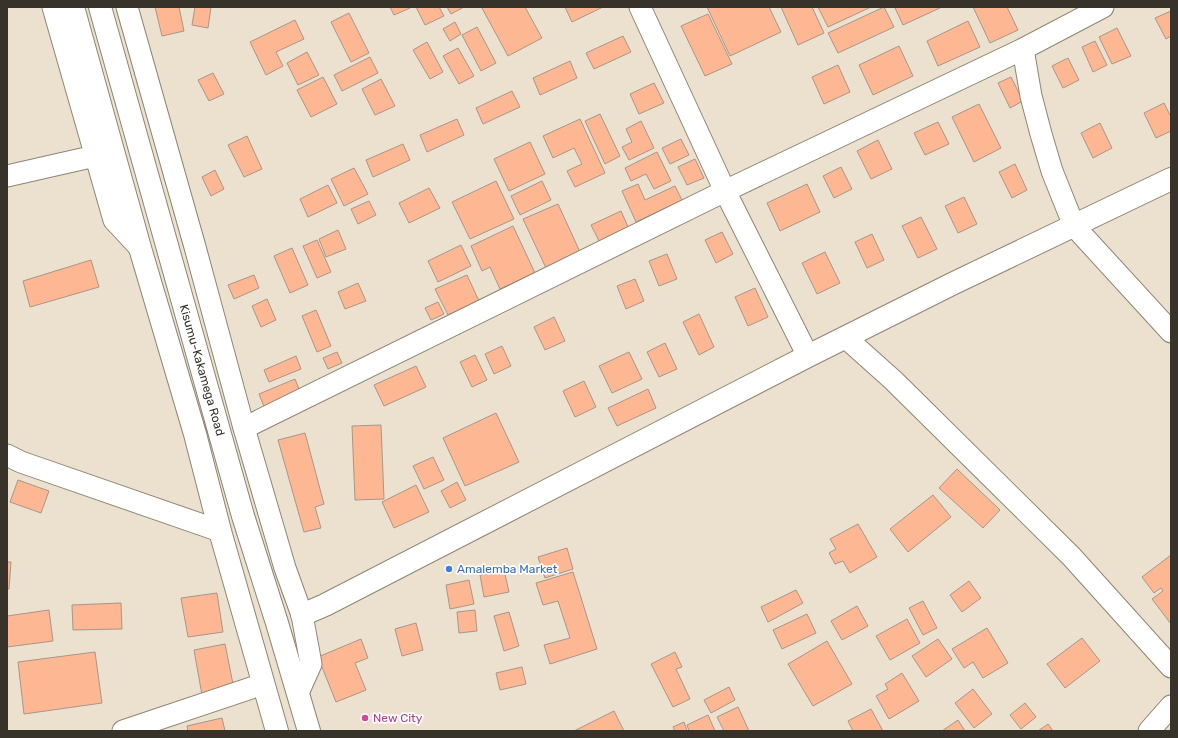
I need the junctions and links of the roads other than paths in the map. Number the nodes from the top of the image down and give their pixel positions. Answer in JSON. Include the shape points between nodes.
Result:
{"nodes":[{"id":1,"x":53,"y":7,"type":"edge"},
{"id":2,"x":73,"y":7,"type":"edge"},
{"id":3,"x":100,"y":7,"type":"edge"},
{"id":4,"x":127,"y":7,"type":"edge"},
{"id":5,"x":640,"y":7,"type":"edge"},
{"id":6,"x":1103,"y":7,"type":"edge"},
{"id":7,"x":1023,"y":49,"type":"junction"},
{"id":8,"x":96,"y":156,"type":"junction"},
{"id":9,"x":7,"y":176,"type":"edge"},
{"id":10,"x":1171,"y":178,"type":"edge"},
{"id":11,"x":726,"y":191,"type":"junction"},
{"id":12,"x":1074,"y":226,"type":"junction"},
{"id":13,"x":140,"y":248,"type":"junction"},
{"id":14,"x":1171,"y":332,"type":"edge"},
{"id":15,"x":846,"y":338,"type":"junction"},
{"id":16,"x":808,"y":356,"type":"junction"},
{"id":17,"x":244,"y":428,"type":"junction"},
{"id":18,"x":7,"y":455,"type":"edge"},
{"id":19,"x":220,"y":531,"type":"junction"},
{"id":20,"x":302,"y":615,"type":"junction"},
{"id":21,"x":1171,"y":667,"type":"edge"},
{"id":22,"x":263,"y":684,"type":"junction"},
{"id":23,"x":298,"y":693,"type":"junction"},
{"id":24,"x":1171,"y":706,"type":"edge"},
{"id":25,"x":123,"y":731,"type":"edge"},
{"id":26,"x":277,"y":731,"type":"edge"},
{"id":27,"x":309,"y":731,"type":"edge"},
{"id":28,"x":1149,"y":731,"type":"edge"}],
"edges":[{"from":1,"to":8,"type":"street"},
{"from":2,"to":13,"type":"main road","name":"Kisumu-Kakamega Road"},
{"from":3,"to":23,"type":"main road","name":"Kisumu-Kakamega Road","via":[[243,516]]},
{"from":4,"to":17,"type":"street"},
{"from":5,"to":11,"type":"street"},
{"from":6,"to":7,"type":"street"},
{"from":7,"to":11,"type":"street"},
{"from":7,"to":12,"type":"street","via":[[1030,96],[1052,171]]},
{"from":8,"to":9,"type":"street"},
{"from":8,"to":13,"type":"street","via":[[114,220]]},
{"from":10,"to":12,"type":"main road"},
{"from":11,"to":16,"type":"street"},
{"from":11,"to":17,"type":"street"},
{"from":12,"to":14,"type":"street"},
{"from":12,"to":15,"type":"main road"},
{"from":13,"to":19,"type":"main road","name":"Kisumu-Kakamega Road"},
{"from":15,"to":16,"type":"main road"},
{"from":15,"to":21,"type":"street","via":[[893,380],[1071,556]]},
{"from":16,"to":20,"type":"main road"},
{"from":17,"to":20,"type":"street","via":[[285,568]]},
{"from":18,"to":19,"type":"street"},
{"from":19,"to":22,"type":"main road","name":"Kisumu-Kakamega Road"},
{"from":20,"to":23,"type":"street","via":[[311,664]]},
{"from":22,"to":25,"type":"street"},
{"from":22,"to":26,"type":"main road","name":"Kisumu-Kakamega Road"},
{"from":23,"to":27,"type":"main road","name":"Kisumu-Kakamega Road"},
{"from":24,"to":28,"type":"street"}]}
